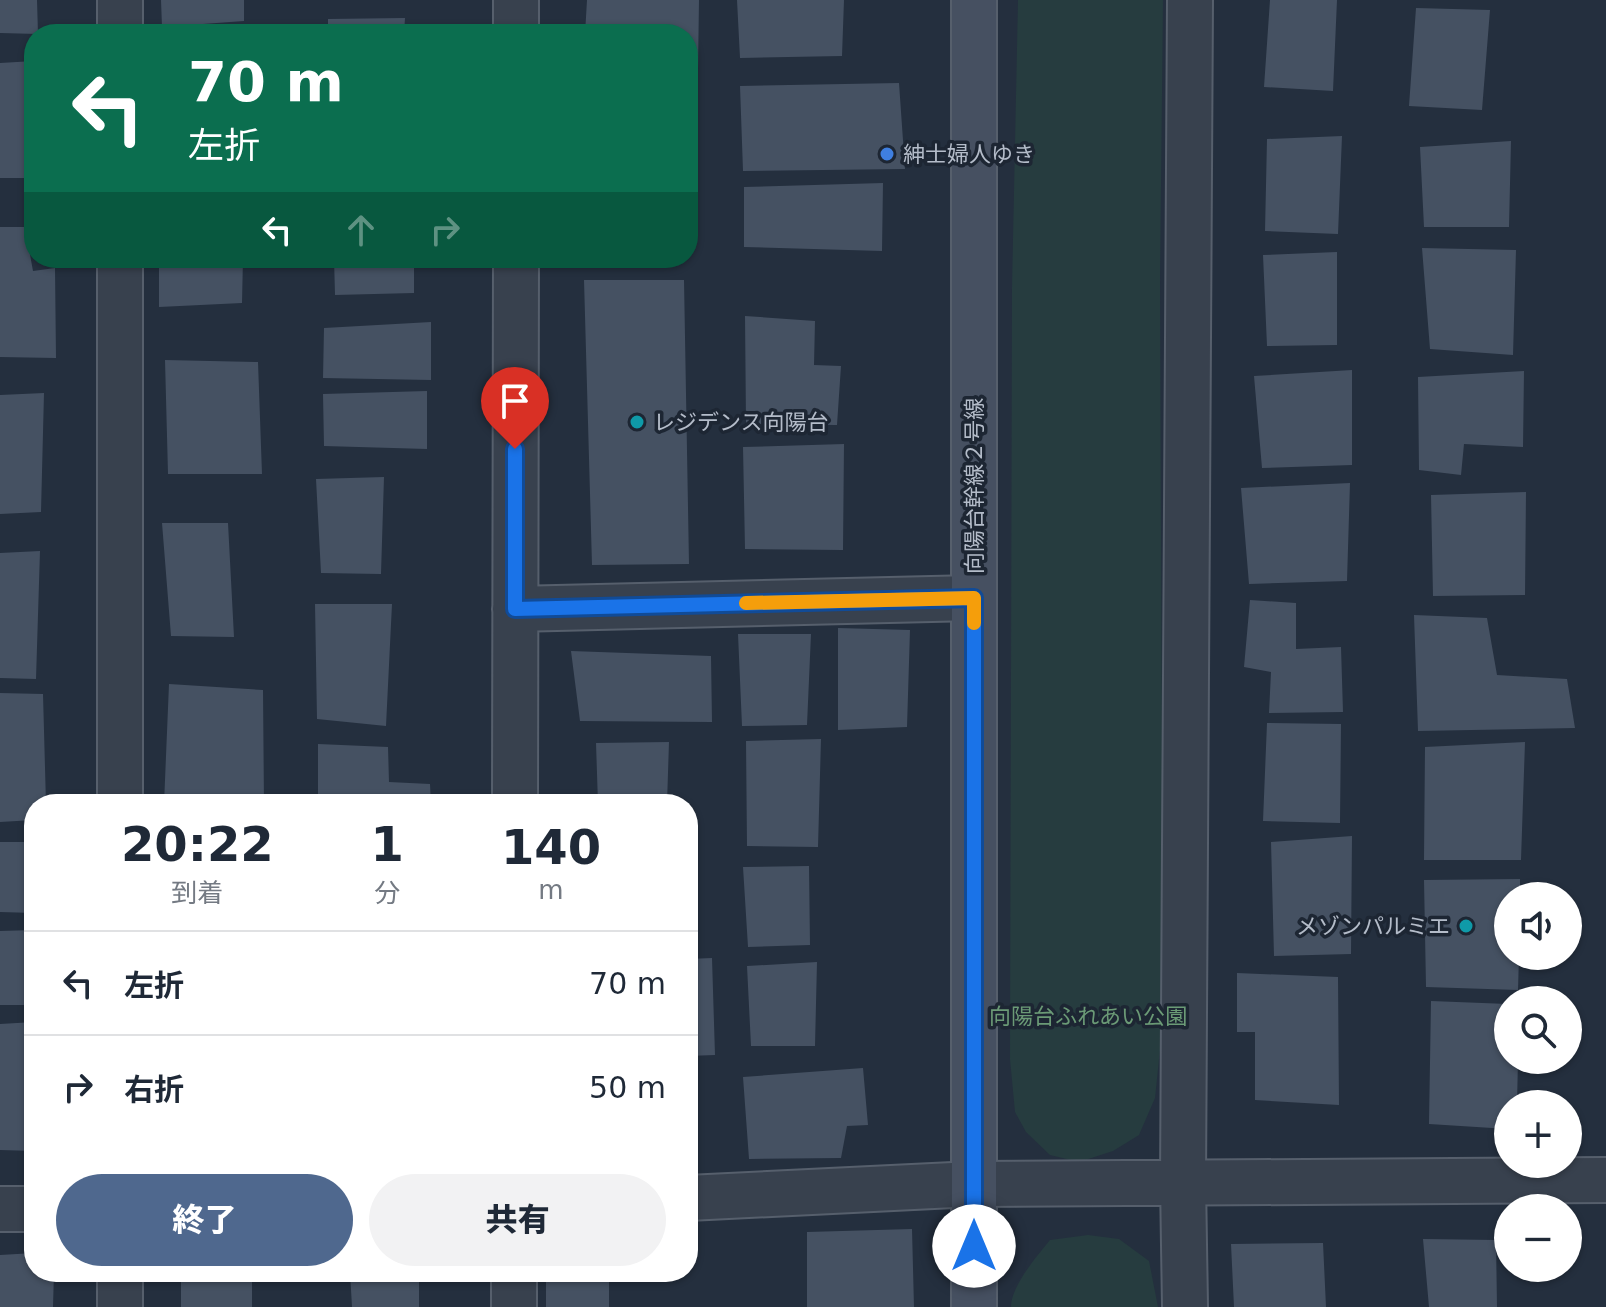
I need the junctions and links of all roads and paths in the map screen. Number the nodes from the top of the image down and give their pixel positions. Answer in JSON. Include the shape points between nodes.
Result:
{"nodes":[{"id":1,"x":120,"y":0,"type":"edge"},
{"id":2,"x":516,"y":0,"type":"edge"},
{"id":3,"x":974,"y":0,"type":"edge"},
{"id":4,"x":1190,"y":0,"type":"edge"},
{"id":5,"x":120,"y":24,"type":"edge"},
{"id":6,"x":516,"y":24,"type":"edge"},
{"id":7,"x":120,"y":268,"type":"edge"},
{"id":8,"x":516,"y":268,"type":"edge"},
{"id":9,"x":974,"y":598,"type":"junction"},
{"id":10,"x":515,"y":609,"type":"junction"},
{"id":11,"x":120,"y":794,"type":"edge"},
{"id":12,"x":515,"y":794,"type":"edge"},
{"id":13,"x":1606,"y":1180,"type":"edge"},
{"id":14,"x":1183,"y":1182,"type":"junction"},
{"id":15,"x":974,"y":1184,"type":"junction"},
{"id":16,"x":698,"y":1198,"type":"edge"},
{"id":17,"x":0,"y":1209,"type":"edge"},
{"id":18,"x":24,"y":1209,"type":"edge"},
{"id":19,"x":120,"y":1282,"type":"edge"},
{"id":20,"x":514,"y":1282,"type":"edge"},
{"id":21,"x":120,"y":1307,"type":"edge"},
{"id":22,"x":514,"y":1307,"type":"edge"},
{"id":23,"x":974,"y":1307,"type":"edge"},
{"id":24,"x":1185,"y":1307,"type":"edge"}],
"edges":[{"from":1,"to":5,"type":"street"},
{"from":2,"to":6,"type":"street"},
{"from":3,"to":9,"type":"street","name":"向陽台幹線２号線"},
{"from":4,"to":14,"type":"street"},
{"from":7,"to":11,"type":"street"},
{"from":8,"to":10,"type":"street"},
{"from":9,"to":10,"type":"street"},
{"from":9,"to":15,"type":"street","name":"向陽台幹線２号線"},
{"from":10,"to":12,"type":"street"},
{"from":13,"to":14,"type":"street"},
{"from":14,"to":15,"type":"street"},
{"from":14,"to":24,"type":"street"},
{"from":15,"to":16,"type":"street"},
{"from":15,"to":23,"type":"street","name":"向陽台幹線２号線"},
{"from":17,"to":18,"type":"street"},
{"from":19,"to":21,"type":"street"},
{"from":20,"to":22,"type":"street"}]}
